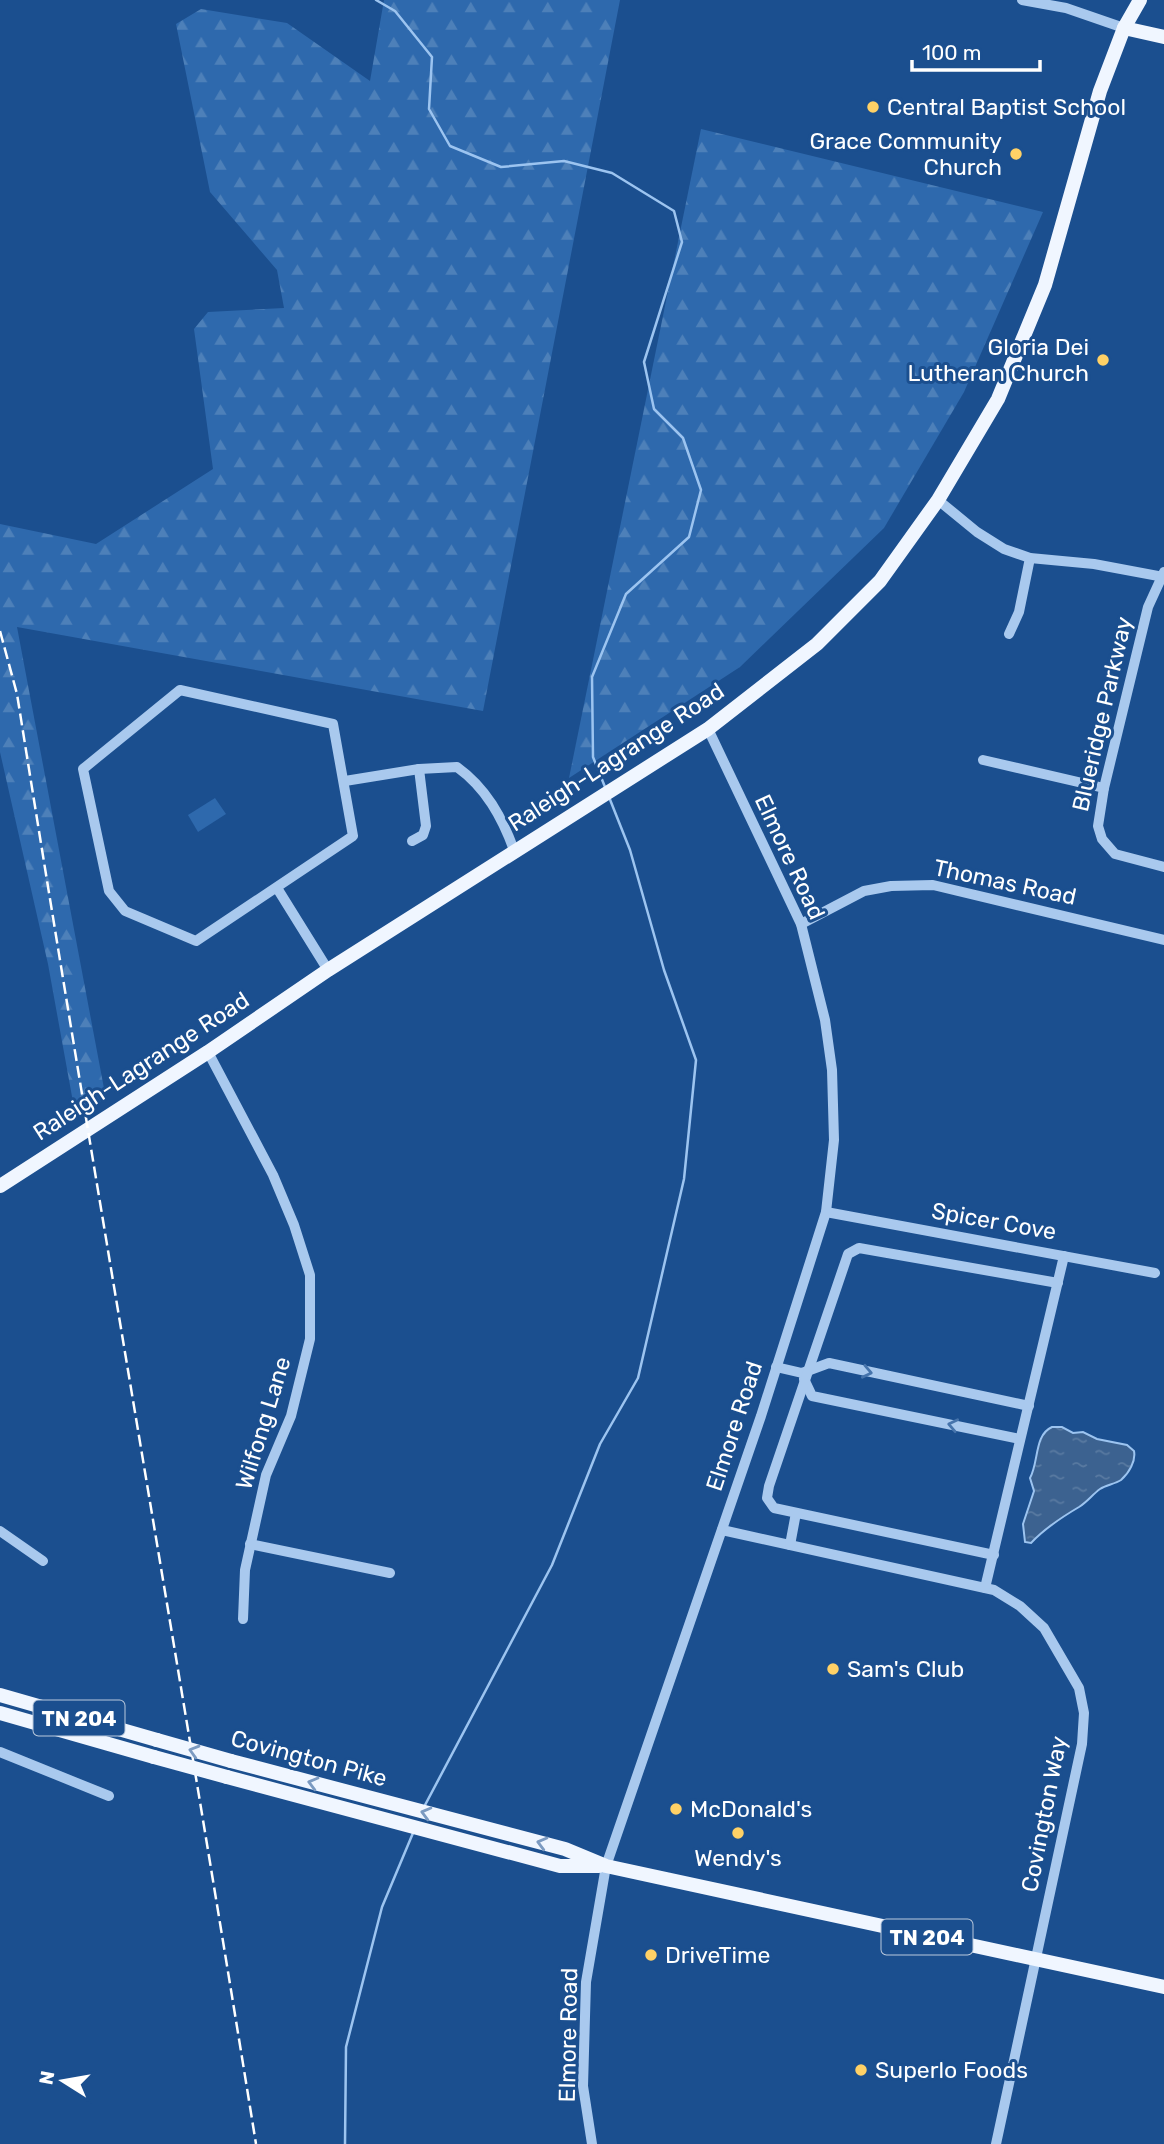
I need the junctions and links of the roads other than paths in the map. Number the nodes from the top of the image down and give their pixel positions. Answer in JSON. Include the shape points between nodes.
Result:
{"nodes":[{"id":1,"x":1021,"y":0,"type":"edge"},
{"id":2,"x":1140,"y":0,"type":"edge"},
{"id":3,"x":1124,"y":28,"type":"junction"},
{"id":4,"x":1164,"y":37,"type":"edge"},
{"id":5,"x":938,"y":500,"type":"junction"},
{"id":6,"x":1030,"y":558,"type":"junction"},
{"id":7,"x":1163,"y":575,"type":"edge"},
{"id":8,"x":1009,"y":634,"type":"dead end"},
{"id":9,"x":708,"y":729,"type":"junction"},
{"id":10,"x":983,"y":760,"type":"dead end"},
{"id":11,"x":419,"y":769,"type":"junction"},
{"id":12,"x":345,"y":782,"type":"junction"},
{"id":13,"x":1104,"y":788,"type":"junction"},
{"id":14,"x":412,"y":841,"type":"dead end"},
{"id":15,"x":514,"y":850,"type":"junction"},
{"id":16,"x":1164,"y":867,"type":"edge"},
{"id":17,"x":277,"y":888,"type":"junction"},
{"id":18,"x":801,"y":924,"type":"junction"},
{"id":19,"x":1164,"y":940,"type":"edge"},
{"id":20,"x":328,"y":970,"type":"junction"},
{"id":21,"x":208,"y":1052,"type":"junction"},
{"id":22,"x":0,"y":1186,"type":"edge"},
{"id":23,"x":825,"y":1212,"type":"junction"},
{"id":24,"x":1064,"y":1256,"type":"junction"},
{"id":25,"x":1155,"y":1273,"type":"dead end"},
{"id":26,"x":1058,"y":1283,"type":"junction"},
{"id":27,"x":776,"y":1367,"type":"junction"},
{"id":28,"x":806,"y":1375,"type":"junction"},
{"id":29,"x":1029,"y":1406,"type":"junction"},
{"id":30,"x":1020,"y":1439,"type":"junction"},
{"id":31,"x":796,"y":1513,"type":"junction"},
{"id":32,"x":722,"y":1530,"type":"junction"},
{"id":33,"x":0,"y":1531,"type":"edge"},
{"id":34,"x":250,"y":1544,"type":"junction"},
{"id":35,"x":790,"y":1545,"type":"junction"},
{"id":36,"x":994,"y":1555,"type":"junction"},
{"id":37,"x":43,"y":1561,"type":"dead end"},
{"id":38,"x":390,"y":1573,"type":"dead end"},
{"id":39,"x":985,"y":1588,"type":"junction"},
{"id":40,"x":243,"y":1619,"type":"dead end"},
{"id":41,"x":0,"y":1695,"type":"edge"},
{"id":42,"x":0,"y":1713,"type":"edge"},
{"id":43,"x":0,"y":1752,"type":"edge"},
{"id":44,"x":109,"y":1796,"type":"dead end"},
{"id":45,"x":606,"y":1866,"type":"junction"},
{"id":46,"x":1035,"y":1961,"type":"junction"},
{"id":47,"x":1164,"y":1987,"type":"edge"},
{"id":48,"x":592,"y":2144,"type":"edge"},
{"id":49,"x":996,"y":2144,"type":"edge"}],
"edges":[{"from":1,"to":3,"type":"street","via":[[1066,8]]},
{"from":2,"to":3,"type":"main road","name":"Raleigh-Lagrange Road"},
{"from":3,"to":4,"type":"main road"},
{"from":3,"to":5,"type":"main road","name":"Raleigh-Lagrange Road","via":[[1100,90],[1045,285],[998,399]]},
{"from":5,"to":6,"type":"street","via":[[977,532]]},
{"from":5,"to":9,"type":"main road","name":"Raleigh-Lagrange Road","via":[[880,580],[817,644]]},
{"from":6,"to":7,"type":"street"},
{"from":6,"to":8,"type":"street","via":[[1019,612]]},
{"from":7,"to":13,"type":"street","name":"Blueridge Parkway","via":[[1148,607]]},
{"from":9,"to":15,"type":"main road","name":"Raleigh-Lagrange Road"},
{"from":9,"to":18,"type":"street","name":"Elmore Road"},
{"from":10,"to":13,"type":"street"},
{"from":11,"to":12,"type":"street"},
{"from":11,"to":14,"type":"street","via":[[426,826],[423,835]]},
{"from":11,"to":15,"type":"street","via":[[457,766],[467,774],[500,816]]},
{"from":12,"to":17,"type":"street","via":[[353,836]]},
{"from":12,"to":17,"type":"street","via":[[333,724],[180,690],[83,769],[109,891],[125,911],[196,941]]},
{"from":13,"to":16,"type":"street","name":"Blueridge Parkway","via":[[1098,826],[1108,849],[1123,858]]},
{"from":15,"to":20,"type":"main road","name":"Raleigh-Lagrange Road"},
{"from":17,"to":20,"type":"street"},
{"from":18,"to":19,"type":"street","name":"Thomas Road","via":[[864,891],[933,885]]},
{"from":18,"to":23,"type":"street","name":"Elmore Road","via":[[825,1020],[832,1070],[834,1140]]},
{"from":20,"to":21,"type":"main road","name":"Raleigh-Lagrange Road"},
{"from":21,"to":22,"type":"main road","name":"Raleigh-Lagrange Road"},
{"from":21,"to":34,"type":"street","name":"Wilfong Lane","via":[[273,1175],[310,1275],[310,1339],[290,1416],[266,1475]]},
{"from":23,"to":24,"type":"street","name":"Spicer Cove"},
{"from":23,"to":27,"type":"street","name":"Elmore Road"},
{"from":24,"to":25,"type":"street","name":"Spicer Cove"},
{"from":24,"to":26,"type":"street"},
{"from":26,"to":28,"type":"street","via":[[859,1248],[848,1254]]},
{"from":26,"to":29,"type":"street"},
{"from":27,"to":28,"type":"street"},
{"from":27,"to":32,"type":"street","name":"Elmore Road"},
{"from":28,"to":29,"type":"street","one_way":true,"via":[[828,1363]]},
{"from":30,"to":28,"type":"street","one_way":true,"via":[[812,1396]]},
{"from":28,"to":31,"type":"street","via":[[767,1499],[774,1508]]},
{"from":29,"to":30,"type":"street"},
{"from":30,"to":36,"type":"street"},
{"from":31,"to":35,"type":"street"},
{"from":31,"to":36,"type":"street"},
{"from":32,"to":35,"type":"street","name":"Covington Way"},
{"from":32,"to":45,"type":"street","name":"Elmore Road"},
{"from":33,"to":37,"type":"street"},
{"from":34,"to":38,"type":"street"},
{"from":34,"to":40,"type":"street","name":"Wilfong Lane"},
{"from":35,"to":39,"type":"street","name":"Covington Way"},
{"from":36,"to":39,"type":"street"},
{"from":39,"to":46,"type":"street","name":"Covington Way","via":[[1020,1606],[1044,1628],[1079,1688],[1083,1704],[1082,1744]]},
{"from":45,"to":41,"type":"main road","name":"Covington Pike","number":"TN 204","one_way":true,"bridge":true,"via":[[565,1849]]},
{"from":42,"to":45,"type":"main road","name":"Covington Pike","number":"TN 204","bridge":true,"via":[[560,1866]]},
{"from":43,"to":44,"type":"street"},
{"from":45,"to":46,"type":"main road","name":"Covington Pike","number":"TN 204"},
{"from":45,"to":48,"type":"street","name":"Elmore Road","via":[[586,1982],[583,2086]]},
{"from":46,"to":47,"type":"main road","name":"Covington Pike","number":"TN 204"},
{"from":46,"to":49,"type":"street","name":"Covington Way"}]}
